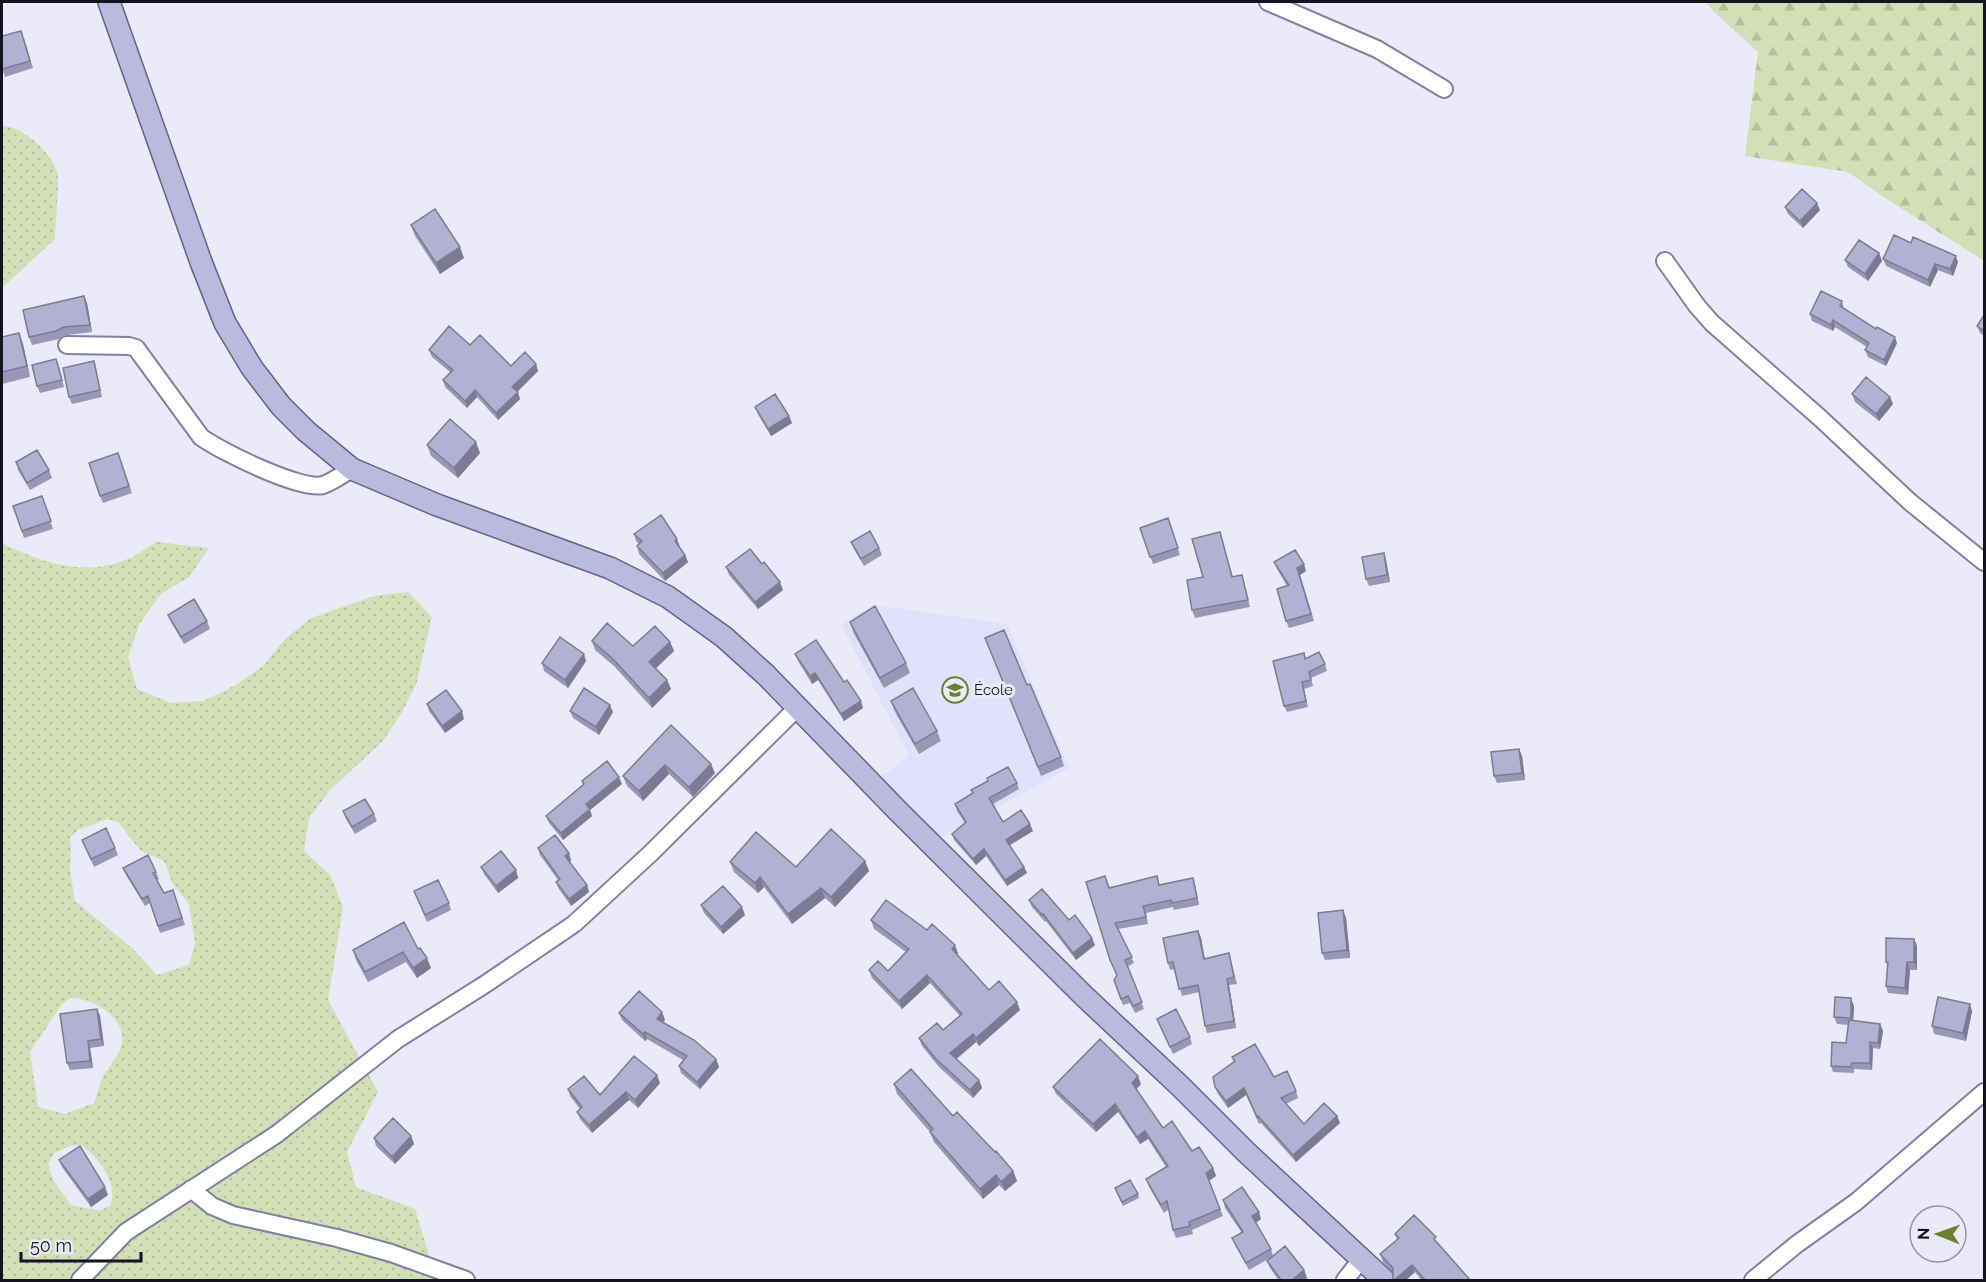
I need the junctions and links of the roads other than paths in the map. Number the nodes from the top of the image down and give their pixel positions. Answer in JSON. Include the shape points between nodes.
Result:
{"nodes":[{"id":1,"x":109,"y":2,"type":"edge"},
{"id":2,"x":1268,"y":2,"type":"edge"},
{"id":3,"x":1444,"y":89,"type":"dead end"},
{"id":4,"x":1665,"y":261,"type":"dead end"},
{"id":5,"x":67,"y":345,"type":"dead end"},
{"id":6,"x":352,"y":469,"type":"junction"},
{"id":7,"x":1984,"y":562,"type":"edge"},
{"id":8,"x":797,"y":708,"type":"junction"},
{"id":9,"x":1984,"y":1092,"type":"edge"},
{"id":10,"x":191,"y":1189,"type":"junction"},
{"id":11,"x":1360,"y":1260,"type":"junction"},
{"id":12,"x":80,"y":1281,"type":"edge"},
{"id":13,"x":466,"y":1281,"type":"edge"},
{"id":14,"x":1345,"y":1281,"type":"edge"},
{"id":15,"x":1384,"y":1281,"type":"edge"},
{"id":16,"x":1753,"y":1281,"type":"edge"}],
"edges":[{"from":1,"to":6,"type":"main road","via":[[225,323],[252,369],[281,406]]},
{"from":2,"to":3,"type":"street","via":[[1377,49]]},
{"from":4,"to":7,"type":"street","via":[[1712,323],[1910,502]]},
{"from":5,"to":6,"type":"street","via":[[136,348],[201,437],[284,477],[323,485]]},
{"from":6,"to":8,"type":"main road","via":[[437,505],[610,568],[668,597],[724,637]]},
{"from":8,"to":10,"type":"street","via":[[574,924],[398,1039],[277,1134]]},
{"from":8,"to":11,"type":"main road","via":[[1085,997]]},
{"from":9,"to":16,"type":"street","via":[[1856,1202]]},
{"from":10,"to":12,"type":"street","via":[[126,1232]]},
{"from":10,"to":13,"type":"street","via":[[227,1213],[391,1253]]},
{"from":11,"to":14,"type":"street"},
{"from":11,"to":15,"type":"main road"}]}
